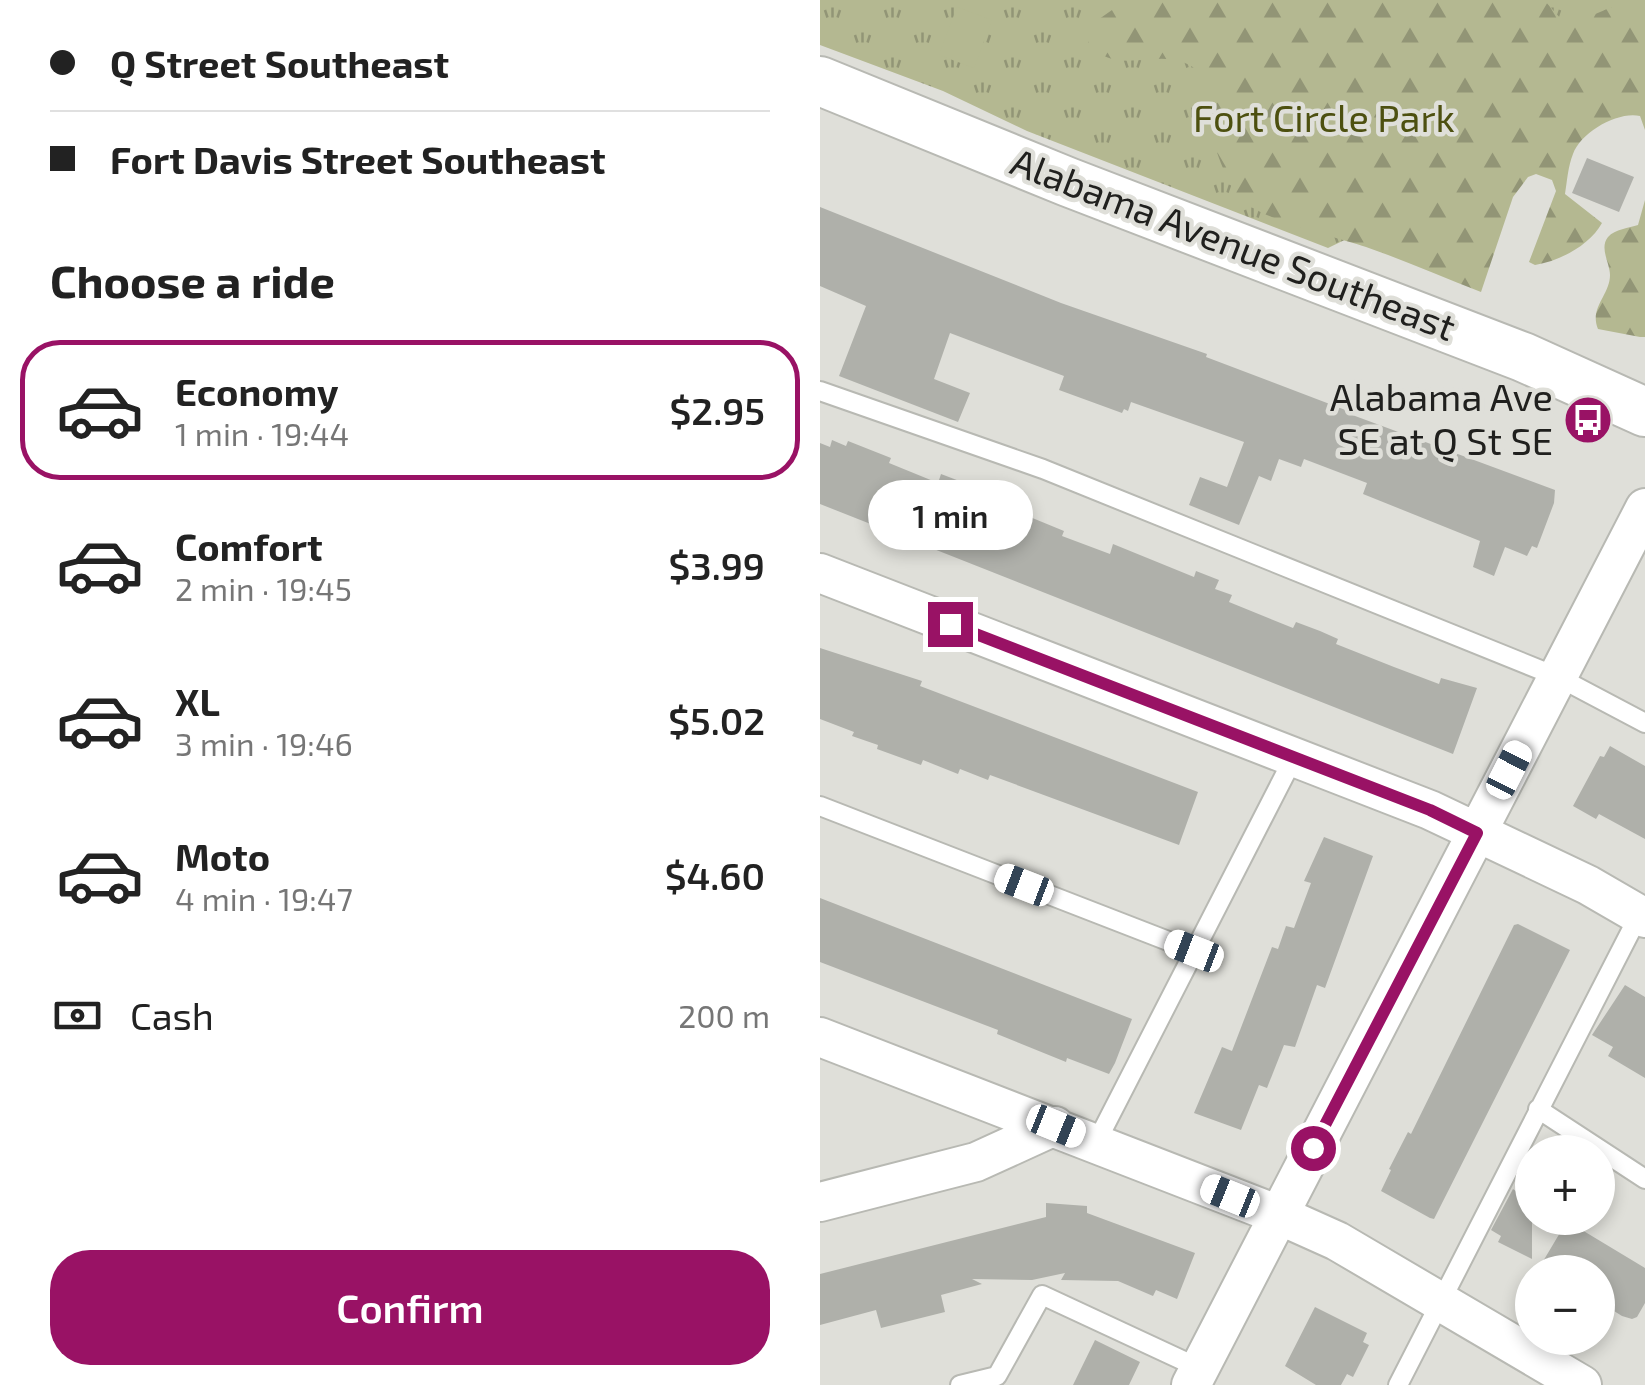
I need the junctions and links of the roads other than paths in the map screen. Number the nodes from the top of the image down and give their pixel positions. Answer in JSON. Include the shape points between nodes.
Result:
{"nodes":[{"id":1,"x":820,"y":81,"type":"edge"},
{"id":2,"x":820,"y":390,"type":"edge"},
{"id":3,"x":1645,"y":412,"type":"edge"},
{"id":4,"x":1645,"y":508,"type":"edge"},
{"id":5,"x":820,"y":573,"type":"edge"},
{"id":6,"x":1558,"y":677,"type":"junction"},
{"id":7,"x":1645,"y":723,"type":"edge"},
{"id":8,"x":1294,"y":757,"type":"junction"},
{"id":9,"x":820,"y":806,"type":"edge"},
{"id":10,"x":1477,"y":833,"type":"junction"},
{"id":11,"x":1642,"y":916,"type":"edge"},
{"id":12,"x":1194,"y":951,"type":"junction"},
{"id":13,"x":820,"y":1037,"type":"edge"},
{"id":14,"x":1538,"y":1109,"type":"junction"},
{"id":15,"x":1056,"y":1126,"type":"junction"},
{"id":16,"x":1096,"y":1142,"type":"junction"},
{"id":17,"x":1645,"y":1179,"type":"edge"},
{"id":18,"x":820,"y":1202,"type":"edge"},
{"id":19,"x":1278,"y":1215,"type":"junction"},
{"id":20,"x":1438,"y":1301,"type":"junction"},
{"id":21,"x":1195,"y":1377,"type":"edge"},
{"id":22,"x":960,"y":1385,"type":"edge"},
{"id":23,"x":1398,"y":1385,"type":"edge"},
{"id":24,"x":1582,"y":1385,"type":"edge"}],
"edges":[{"from":1,"to":3,"type":"street","name":"Alabama Avenue Southeast","via":[[1523,357]]},
{"from":2,"to":6,"type":"lane","via":[[1044,469]]},
{"from":4,"to":6,"type":"street"},
{"from":5,"to":8,"type":"street"},
{"from":6,"to":7,"type":"lane"},
{"from":6,"to":10,"type":"street"},
{"from":8,"to":10,"type":"street"},
{"from":8,"to":12,"type":"lane"},
{"from":9,"to":12,"type":"lane"},
{"from":10,"to":11,"type":"street"},
{"from":10,"to":19,"type":"street"},
{"from":11,"to":14,"type":"lane"},
{"from":12,"to":16,"type":"lane"},
{"from":13,"to":15,"type":"street"},
{"from":14,"to":17,"type":"lane"},
{"from":14,"to":20,"type":"lane"},
{"from":15,"to":16,"type":"street"},
{"from":15,"to":18,"type":"street","via":[[976,1162]]},
{"from":16,"to":19,"type":"street"},
{"from":19,"to":20,"type":"street"},
{"from":19,"to":21,"type":"street"},
{"from":20,"to":23,"type":"lane"},
{"from":20,"to":24,"type":"street"},
{"from":21,"to":22,"type":"lane","via":[[1042,1295],[997,1376]]}]}
